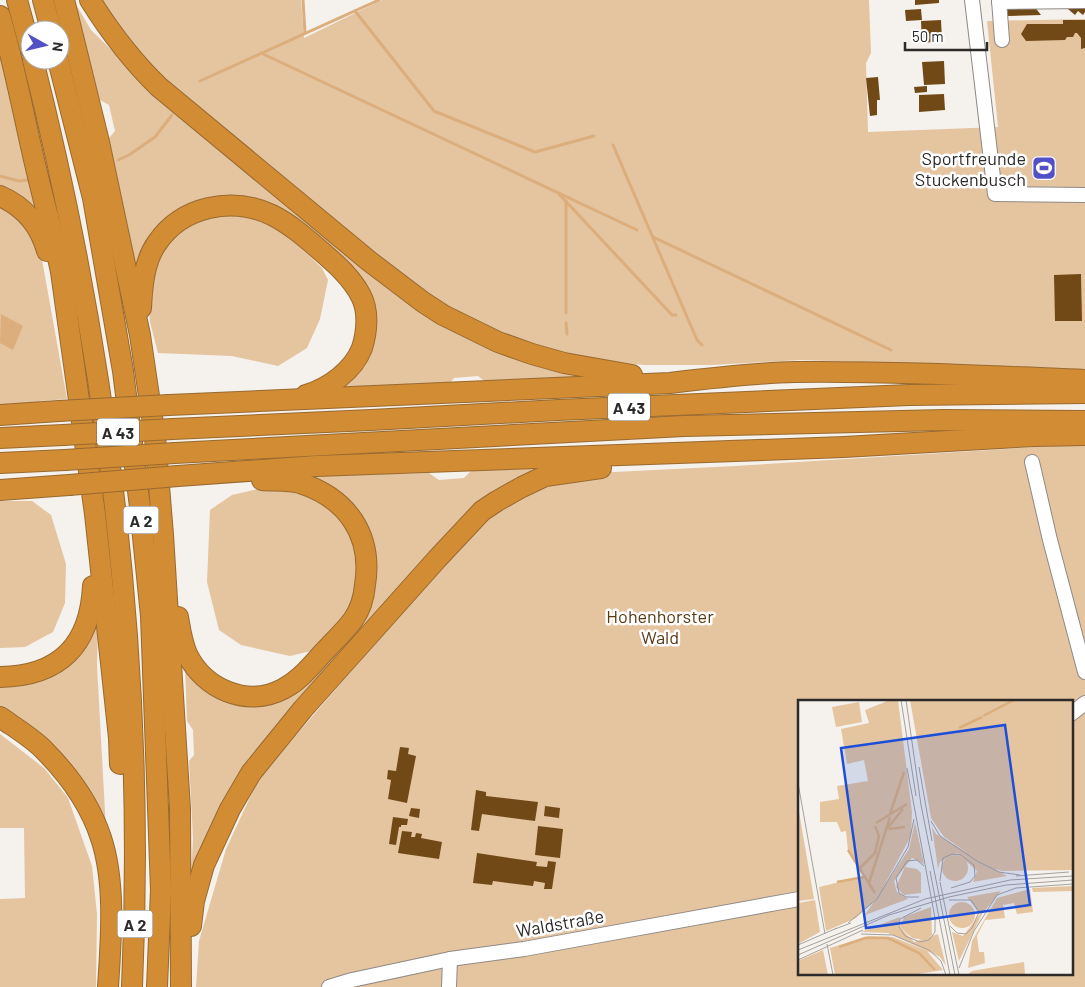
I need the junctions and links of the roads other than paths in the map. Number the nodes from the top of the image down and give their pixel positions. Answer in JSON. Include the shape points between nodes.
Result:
{"nodes":[{"id":1,"x":17,"y":0,"type":"edge"},
{"id":2,"x":43,"y":0,"type":"edge"},
{"id":3,"x":64,"y":0,"type":"edge"},
{"id":4,"x":90,"y":0,"type":"edge"},
{"id":5,"x":972,"y":0,"type":"edge"},
{"id":6,"x":999,"y":1,"type":"edge"},
{"id":7,"x":1085,"y":1,"type":"edge"},
{"id":8,"x":0,"y":16,"type":"edge"},
{"id":9,"x":22,"y":20,"type":"edge"},
{"id":10,"x":48,"y":20,"type":"edge"},
{"id":11,"x":1002,"y":40,"type":"dead end"},
{"id":12,"x":35,"y":70,"type":"edge"},
{"id":13,"x":61,"y":70,"type":"edge"},
{"id":14,"x":1085,"y":195,"type":"edge"},
{"id":15,"x":0,"y":196,"type":"edge"},
{"id":16,"x":140,"y":335,"type":"junction"},
{"id":17,"x":71,"y":342,"type":"junction"},
{"id":18,"x":724,"y":377,"type":"junction"},
{"id":19,"x":1085,"y":380,"type":"edge"},
{"id":20,"x":1085,"y":393,"type":"edge"},
{"id":21,"x":289,"y":399,"type":"junction"},
{"id":22,"x":0,"y":415,"type":"edge"},
{"id":23,"x":1085,"y":421,"type":"edge"},
{"id":24,"x":1085,"y":435,"type":"edge"},
{"id":25,"x":0,"y":438,"type":"edge"},
{"id":26,"x":691,"y":453,"type":"junction"},
{"id":27,"x":1032,"y":462,"type":"dead end"},
{"id":28,"x":0,"y":463,"type":"edge"},
{"id":29,"x":213,"y":474,"type":"junction"},
{"id":30,"x":0,"y":491,"type":"edge"},
{"id":31,"x":95,"y":514,"type":"junction"},
{"id":32,"x":163,"y":535,"type":"junction"},
{"id":33,"x":1085,"y":672,"type":"edge"},
{"id":34,"x":0,"y":677,"type":"edge"},
{"id":35,"x":1085,"y":703,"type":"edge"},
{"id":36,"x":1072,"y":713,"type":"edge"},
{"id":37,"x":0,"y":717,"type":"edge"},
{"id":38,"x":136,"y":860,"type":"junction"},
{"id":39,"x":798,"y":899,"type":"edge"},
{"id":40,"x":450,"y":960,"type":"junction"},
{"id":41,"x":108,"y":987,"type":"edge"},
{"id":42,"x":132,"y":987,"type":"edge"},
{"id":43,"x":157,"y":987,"type":"edge"},
{"id":44,"x":182,"y":987,"type":"edge"},
{"id":45,"x":329,"y":987,"type":"edge"},
{"id":46,"x":449,"y":987,"type":"edge"}],
"edges":[{"from":1,"to":9,"type":"highway"},
{"from":2,"to":10,"type":"highway"},
{"from":3,"to":16,"type":"highway","via":[[99,142]]},
{"from":4,"to":18,"type":"highway","via":[[104,24],[138,67],[159,86],[370,261],[443,315],[498,342],[564,363],[624,375]]},
{"from":5,"to":14,"type":"street","via":[[995,194]]},
{"from":6,"to":7,"type":"street"},
{"from":6,"to":11,"type":"street"},
{"from":8,"to":17,"type":"highway","via":[[54,239]]},
{"from":12,"to":38,"type":"highway","number":"A 2","via":[[72,226],[115,506],[132,726]]},
{"from":13,"to":43,"type":"highway","number":"A 2","via":[[93,198],[123,370],[140,507],[151,616],[161,890]]},
{"from":15,"to":17,"type":"highway","via":[[29,215],[45,243]]},
{"from":16,"to":21,"type":"highway","via":[[142,288],[148,261],[156,243],[177,220],[211,207],[233,206],[271,214],[304,236],[353,283],[362,297],[366,320],[363,343],[351,367],[335,381],[314,392]]},
{"from":16,"to":32,"type":"highway","via":[[155,437]]},
{"from":17,"to":31,"type":"highway"},
{"from":18,"to":19,"type":"highway","via":[[794,372],[874,372]]},
{"from":18,"to":21,"type":"highway","via":[[670,383],[473,393]]},
{"from":20,"to":25,"type":"highway","number":"A 43","bridge":true,"via":[[890,396]]},
{"from":21,"to":22,"type":"highway","bridge":true},
{"from":23,"to":28,"type":"highway","number":"A 43","bridge":true,"via":[[944,420],[684,426]]},
{"from":24,"to":26,"type":"highway"},
{"from":26,"to":29,"type":"highway","via":[[316,466]]},
{"from":26,"to":44,"type":"highway","via":[[665,462],[545,476],[497,501],[468,525],[303,709],[252,773],[230,809],[204,865],[194,901]]},
{"from":27,"to":33,"type":"street"},
{"from":29,"to":30,"type":"highway","bridge":true},
{"from":29,"to":32,"type":"highway","via":[[299,483],[328,495],[347,512],[359,528],[368,571],[364,597],[353,620],[298,680],[281,690],[261,697],[240,696],[218,688],[201,675],[187,654],[180,630],[173,568]]},
{"from":31,"to":34,"type":"highway","via":[[92,608],[84,630],[67,654],[40,671],[18,677]]},
{"from":31,"to":38,"type":"highway","via":[[119,738],[123,835]]},
{"from":32,"to":44,"type":"highway","via":[[180,809]]},
{"from":35,"to":36,"type":"street"},
{"from":37,"to":41,"type":"highway","via":[[41,747],[64,771],[85,802],[101,838],[109,876]]},
{"from":38,"to":42,"type":"highway","number":"A 2"},
{"from":39,"to":40,"type":"street","name":"Waldstraße"},
{"from":40,"to":45,"type":"street","name":"Waldstraße"},
{"from":40,"to":46,"type":"street"}]}
